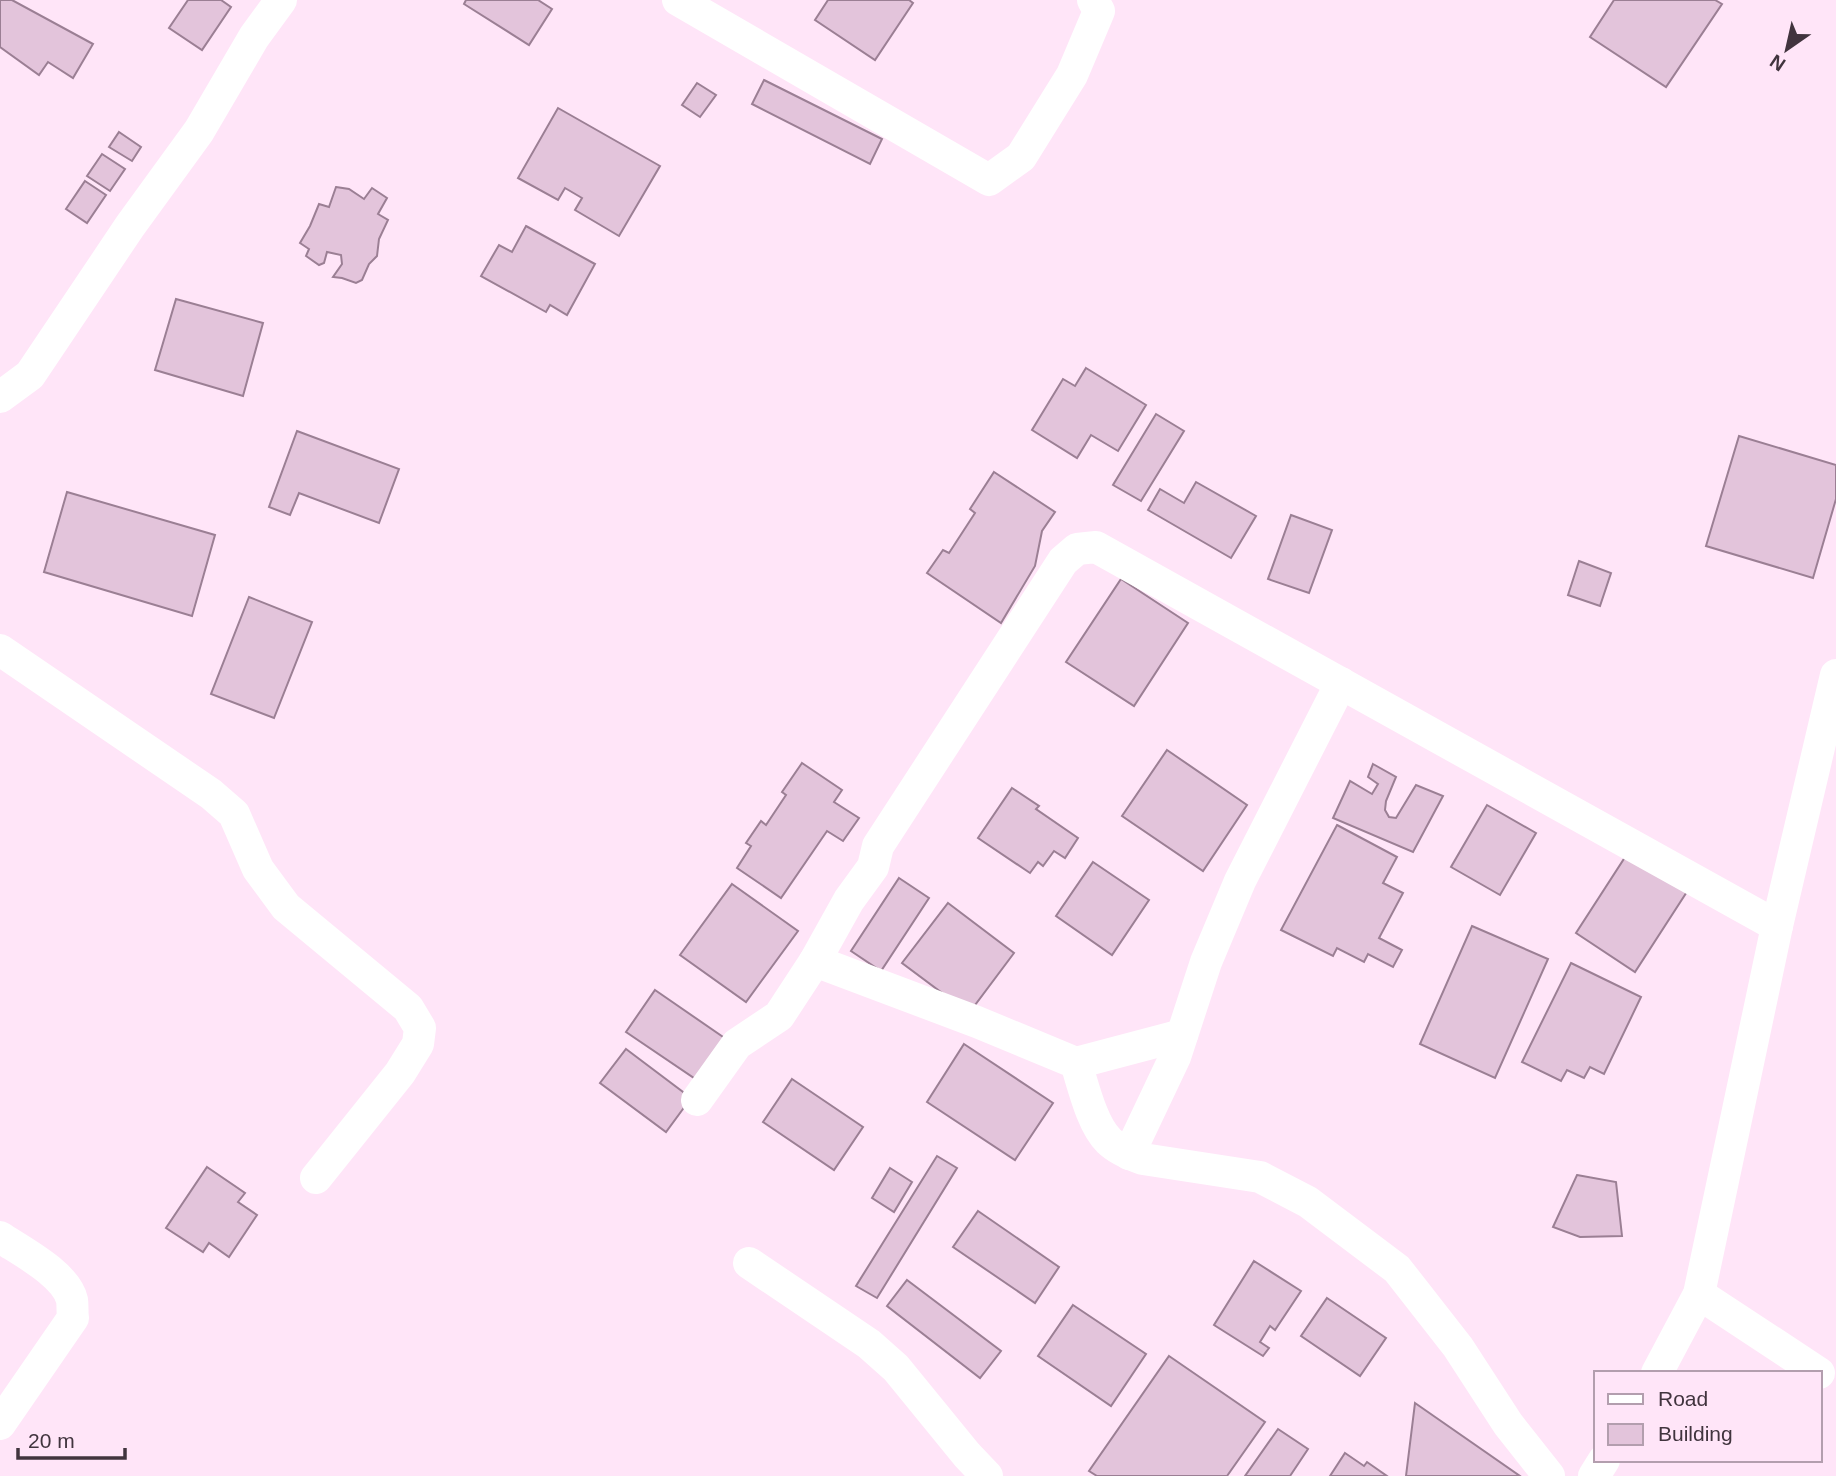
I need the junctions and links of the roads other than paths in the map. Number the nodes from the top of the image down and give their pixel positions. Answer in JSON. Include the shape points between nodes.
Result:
{"nodes":[{"id":1,"x":281,"y":0,"type":"edge"},
{"id":2,"x":678,"y":0,"type":"edge"},
{"id":3,"x":1093,"y":0,"type":"edge"},
{"id":4,"x":0,"y":397,"type":"edge"},
{"id":5,"x":0,"y":650,"type":"edge"},
{"id":6,"x":1836,"y":675,"type":"edge"},
{"id":7,"x":1341,"y":683,"type":"junction"},
{"id":8,"x":1777,"y":926,"type":"junction"},
{"id":9,"x":815,"y":961,"type":"junction"},
{"id":10,"x":1182,"y":1035,"type":"junction"},
{"id":11,"x":1076,"y":1063,"type":"junction"},
{"id":12,"x":698,"y":1100,"type":"dead end"},
{"id":13,"x":1129,"y":1154,"type":"junction"},
{"id":14,"x":316,"y":1178,"type":"dead end"},
{"id":15,"x":0,"y":1237,"type":"edge"},
{"id":16,"x":749,"y":1263,"type":"dead end"},
{"id":17,"x":1699,"y":1294,"type":"junction"},
{"id":18,"x":1658,"y":1371,"type":"edge"},
{"id":19,"x":1817,"y":1371,"type":"edge"},
{"id":20,"x":0,"y":1423,"type":"edge"},
{"id":21,"x":987,"y":1476,"type":"edge"},
{"id":22,"x":1549,"y":1476,"type":"edge"}],
"edges":[{"from":1,"to":4,"type":"street","via":[[199,131],[30,375]]},
{"from":2,"to":3,"type":"street","via":[[989,180],[1021,157],[1072,75],[1099,11]]},
{"from":5,"to":14,"type":"street","via":[[219,800],[234,814],[258,869],[286,906],[408,1008],[420,1028],[418,1044],[400,1073]]},
{"from":6,"to":8,"type":"street"},
{"from":7,"to":8,"type":"street"},
{"from":7,"to":9,"type":"street","via":[[1096,547],[1077,549],[1063,561],[878,846],[873,867]]},
{"from":7,"to":10,"type":"street","via":[[1240,881]]},
{"from":8,"to":17,"type":"street"},
{"from":9,"to":11,"type":"street"},
{"from":9,"to":12,"type":"street","via":[[779,1016],[737,1044]]},
{"from":10,"to":11,"type":"street"},
{"from":10,"to":13,"type":"street"},
{"from":11,"to":13,"type":"street","via":[[1093,1117],[1107,1140]]},
{"from":13,"to":22,"type":"street","via":[[1260,1177],[1308,1202],[1396,1269]]},
{"from":15,"to":20,"type":"street","via":[[65,1286],[72,1299],[73,1318]]},
{"from":16,"to":21,"type":"street","via":[[869,1344],[896,1368]]},
{"from":17,"to":18,"type":"street"},
{"from":17,"to":19,"type":"street"}]}
